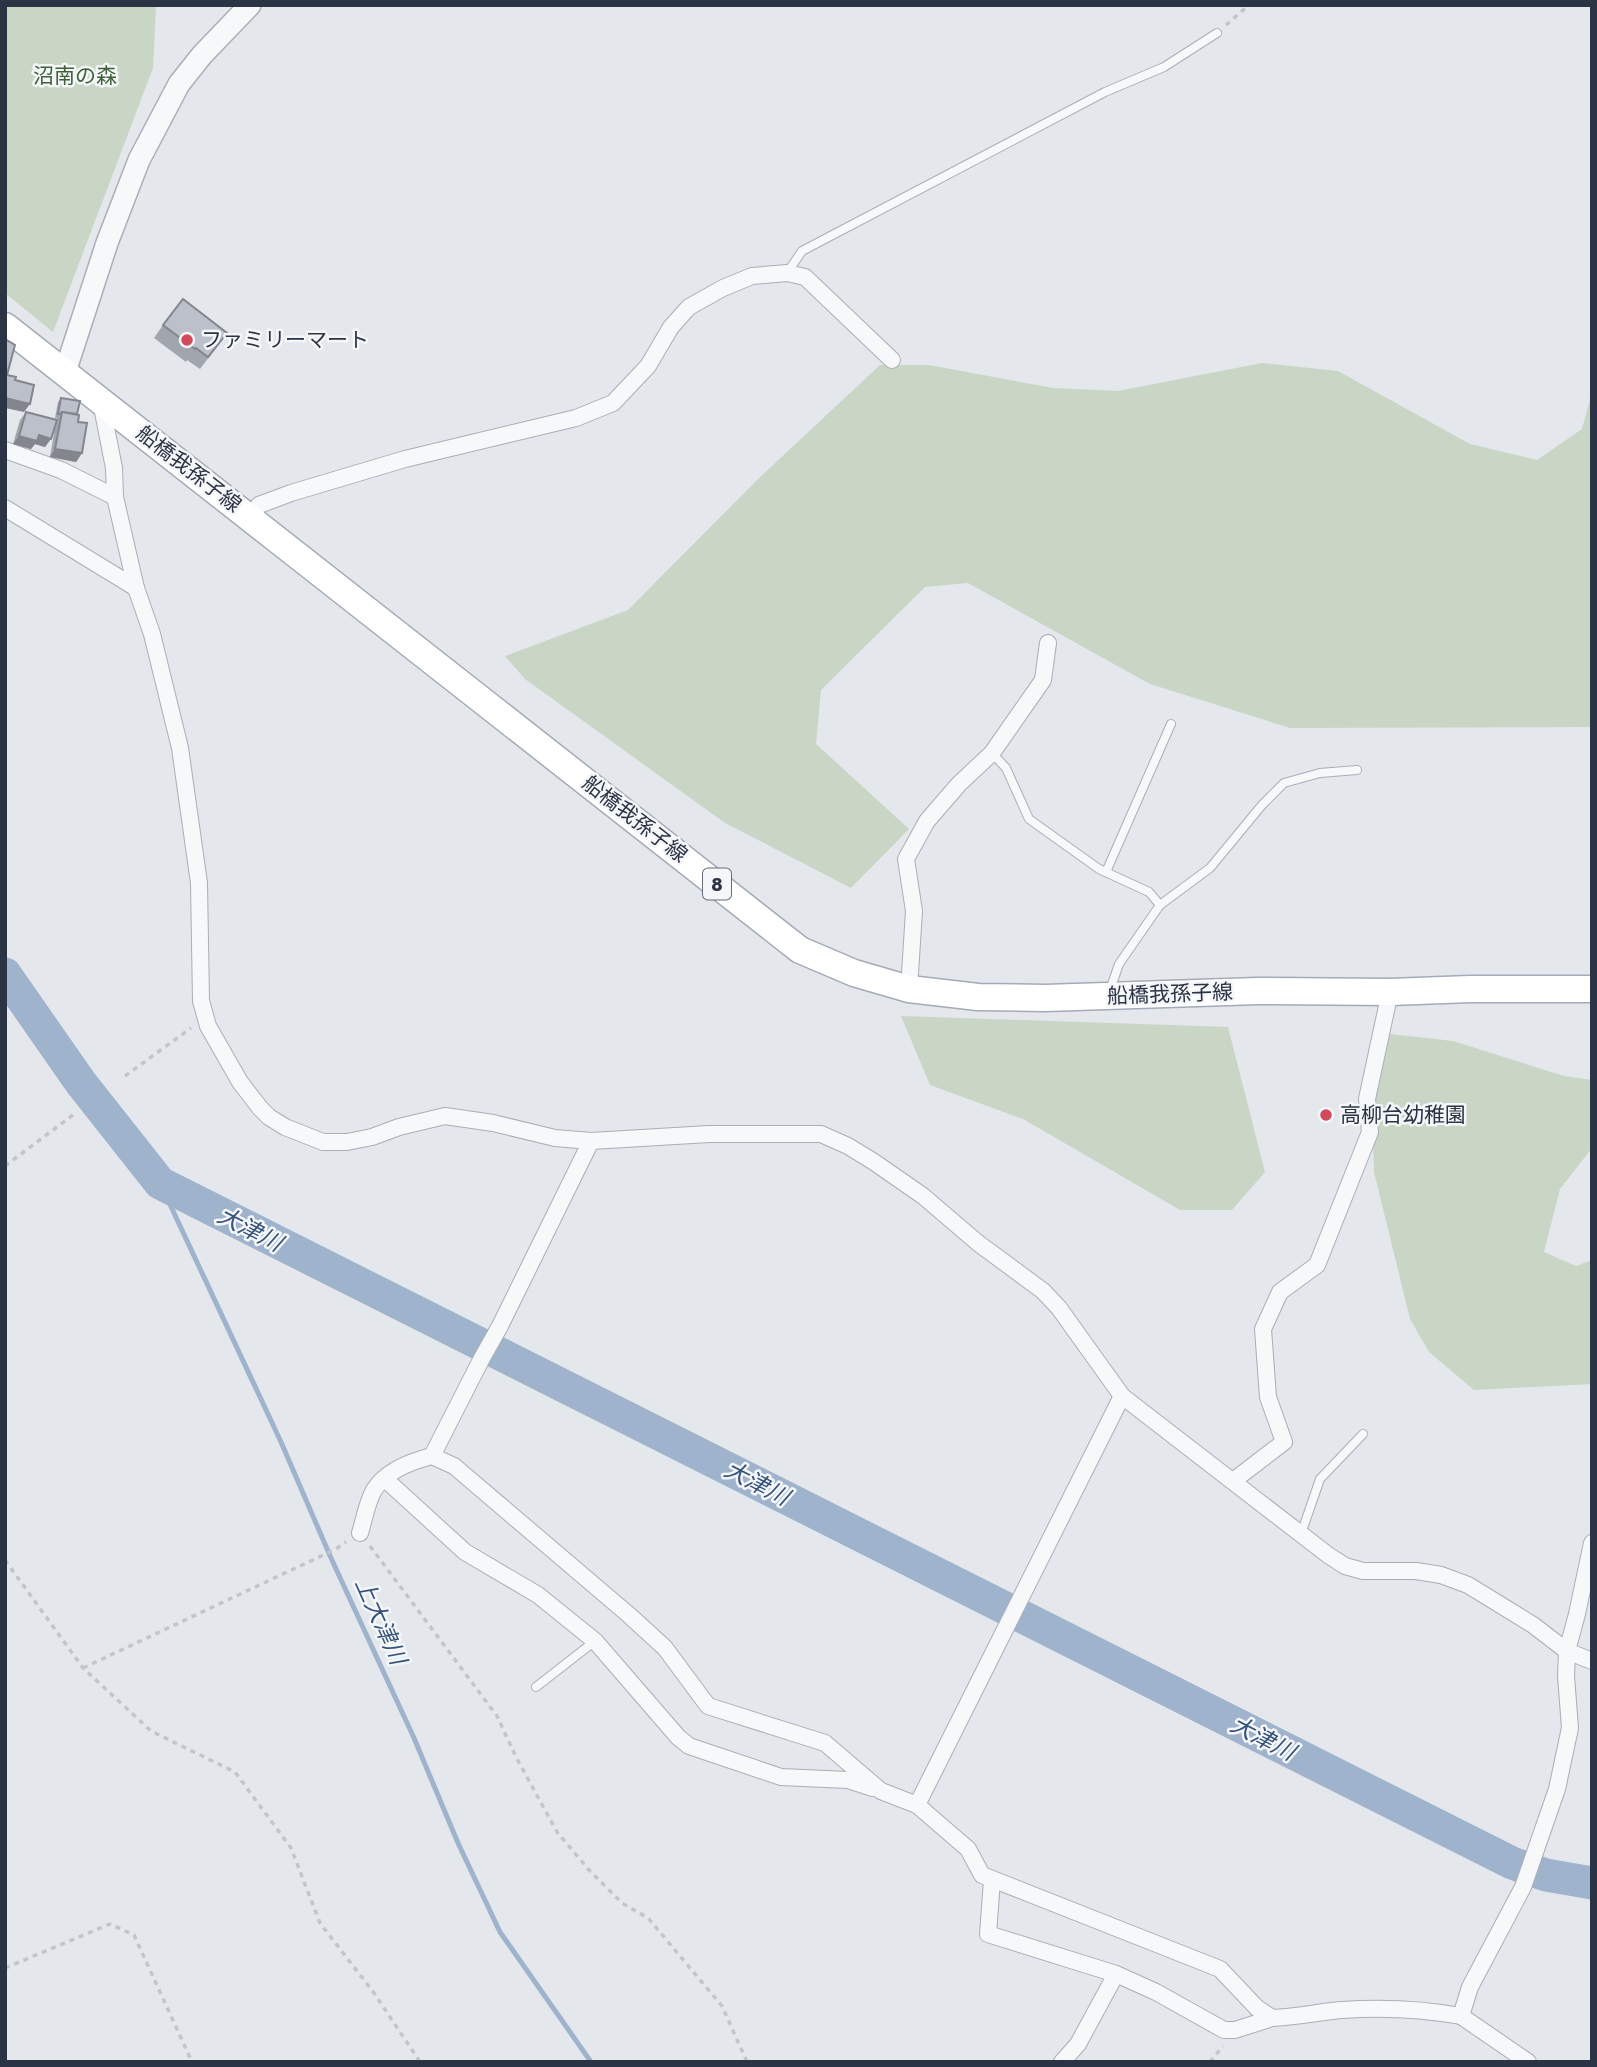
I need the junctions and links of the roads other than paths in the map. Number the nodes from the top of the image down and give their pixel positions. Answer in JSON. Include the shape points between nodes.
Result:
{"nodes":[{"id":1,"x":250,"y":5,"type":"edge"},
{"id":2,"x":1217,"y":33,"type":"road end"},
{"id":3,"x":787,"y":273,"type":"junction"},
{"id":4,"x":5,"y":326,"type":"edge"},
{"id":5,"x":892,"y":360,"type":"dead end"},
{"id":6,"x":65,"y":372,"type":"junction"},
{"id":7,"x":100,"y":400,"type":"junction"},
{"id":8,"x":5,"y":450,"type":"edge"},
{"id":9,"x":115,"y":497,"type":"junction"},
{"id":10,"x":5,"y":508,"type":"edge"},
{"id":11,"x":251,"y":517,"type":"junction"},
{"id":12,"x":136,"y":588,"type":"junction"},
{"id":13,"x":1048,"y":643,"type":"dead end"},
{"id":14,"x":1171,"y":724,"type":"dead end"},
{"id":15,"x":992,"y":753,"type":"junction"},
{"id":16,"x":1357,"y":771,"type":"dead end"},
{"id":17,"x":1106,"y":872,"type":"junction"},
{"id":18,"x":1160,"y":905,"type":"junction"},
{"id":19,"x":909,"y":989,"type":"junction"},
{"id":20,"x":1592,"y":989,"type":"edge"},
{"id":21,"x":1391,"y":992,"type":"junction"},
{"id":22,"x":1108,"y":996,"type":"junction"},
{"id":23,"x":591,"y":1140,"type":"junction"},
{"id":24,"x":1122,"y":1396,"type":"junction"},
{"id":25,"x":1363,"y":1434,"type":"dead end"},
{"id":26,"x":432,"y":1456,"type":"junction"},
{"id":27,"x":385,"y":1479,"type":"junction"},
{"id":28,"x":1233,"y":1481,"type":"junction"},
{"id":29,"x":360,"y":1533,"type":"road end"},
{"id":30,"x":1301,"y":1534,"type":"junction"},
{"id":31,"x":1592,"y":1544,"type":"edge"},
{"id":32,"x":595,"y":1641,"type":"junction"},
{"id":33,"x":1567,"y":1651,"type":"junction"},
{"id":34,"x":1592,"y":1661,"type":"edge"},
{"id":35,"x":536,"y":1687,"type":"dead end"},
{"id":36,"x":881,"y":1791,"type":"junction"},
{"id":37,"x":917,"y":1805,"type":"junction"},
{"id":38,"x":992,"y":1880,"type":"junction"},
{"id":39,"x":1116,"y":1974,"type":"junction"},
{"id":40,"x":1461,"y":2016,"type":"junction"},
{"id":41,"x":1272,"y":2018,"type":"junction"},
{"id":42,"x":1504,"y":2055,"type":"edge"},
{"id":43,"x":1062,"y":2062,"type":"edge"},
{"id":44,"x":1528,"y":2062,"type":"edge"}],
"edges":[{"from":1,"to":6,"type":"street","via":[[179,84],[139,160]]},
{"from":2,"to":3,"type":"lane","via":[[1164,67],[1105,92],[802,251]]},
{"from":3,"to":5,"type":"street","via":[[805,277]]},
{"from":3,"to":11,"type":"street","via":[[752,276],[689,307],[648,366],[613,403],[576,418],[405,458],[291,493],[259,505]]},
{"from":4,"to":6,"type":"main road","name":"船橋我孫子線","number":"8"},
{"from":6,"to":7,"type":"main road","name":"船橋我孫子線","number":"8"},
{"from":7,"to":9,"type":"street"},
{"from":7,"to":11,"type":"main road","name":"船橋我孫子線","number":"8"},
{"from":8,"to":9,"type":"street","via":[[61,470]]},
{"from":9,"to":12,"type":"street"},
{"from":10,"to":12,"type":"street"},
{"from":11,"to":19,"type":"main road","name":"船橋我孫子線","number":"8","via":[[800,950]]},
{"from":12,"to":23,"type":"street","via":[[156,646],[180,748],[199,883],[201,1002],[240,1082],[260,1108],[285,1127],[323,1142],[372,1137],[446,1116],[555,1138]]},
{"from":13,"to":15,"type":"street","via":[[1043,680]]},
{"from":14,"to":17,"type":"lane"},
{"from":15,"to":17,"type":"lane","via":[[1006,768],[1029,819]]},
{"from":15,"to":19,"type":"street","via":[[927,821],[906,859],[914,911]]},
{"from":16,"to":18,"type":"lane","via":[[1284,783],[1210,868]]},
{"from":17,"to":18,"type":"lane","via":[[1149,892]]},
{"from":18,"to":22,"type":"lane","via":[[1119,964]]},
{"from":19,"to":22,"type":"main road","name":"船橋我孫子線","number":"8","via":[[978,997]]},
{"from":20,"to":21,"type":"main road","name":"船橋我孫子線","number":"8"},
{"from":21,"to":22,"type":"main road","name":"船橋我孫子線","number":"8"},
{"from":21,"to":28,"type":"street","via":[[1367,1098],[1370,1132],[1317,1265],[1280,1292],[1263,1328],[1268,1397],[1284,1442]]},
{"from":23,"to":24,"type":"street","via":[[821,1134],[848,1146],[923,1196],[1043,1291]]},
{"from":23,"to":26,"type":"street"},
{"from":24,"to":28,"type":"street"},
{"from":24,"to":37,"type":"street"},
{"from":25,"to":30,"type":"lane","via":[[1320,1479]]},
{"from":26,"to":27,"type":"street","via":[[410,1462]]},
{"from":26,"to":36,"type":"street","via":[[454,1466],[666,1648],[708,1706],[825,1743]]},
{"from":27,"to":29,"type":"street","via":[[375,1489]]},
{"from":27,"to":32,"type":"street","via":[[465,1552],[538,1595]]},
{"from":28,"to":30,"type":"street"},
{"from":30,"to":33,"type":"street","via":[[1345,1566],[1363,1571],[1416,1570],[1468,1585]]},
{"from":31,"to":33,"type":"street"},
{"from":32,"to":35,"type":"lane"},
{"from":32,"to":36,"type":"street","via":[[689,1746],[781,1777],[848,1780]]},
{"from":33,"to":34,"type":"street"},
{"from":33,"to":40,"type":"street","via":[[1570,1728],[1557,1788],[1523,1887],[1470,1987]]},
{"from":36,"to":37,"type":"street"},
{"from":37,"to":38,"type":"street","via":[[968,1849],[982,1875]]},
{"from":38,"to":39,"type":"street","via":[[988,1934]]},
{"from":38,"to":41,"type":"street","via":[[1220,1969]]},
{"from":39,"to":41,"type":"street","via":[[1224,2030],[1235,2031]]},
{"from":39,"to":43,"type":"street","via":[[1078,2044]]},
{"from":40,"to":41,"type":"street","via":[[1386,2009]]},
{"from":40,"to":42,"type":"street"},
{"from":42,"to":44,"type":"street"}]}
